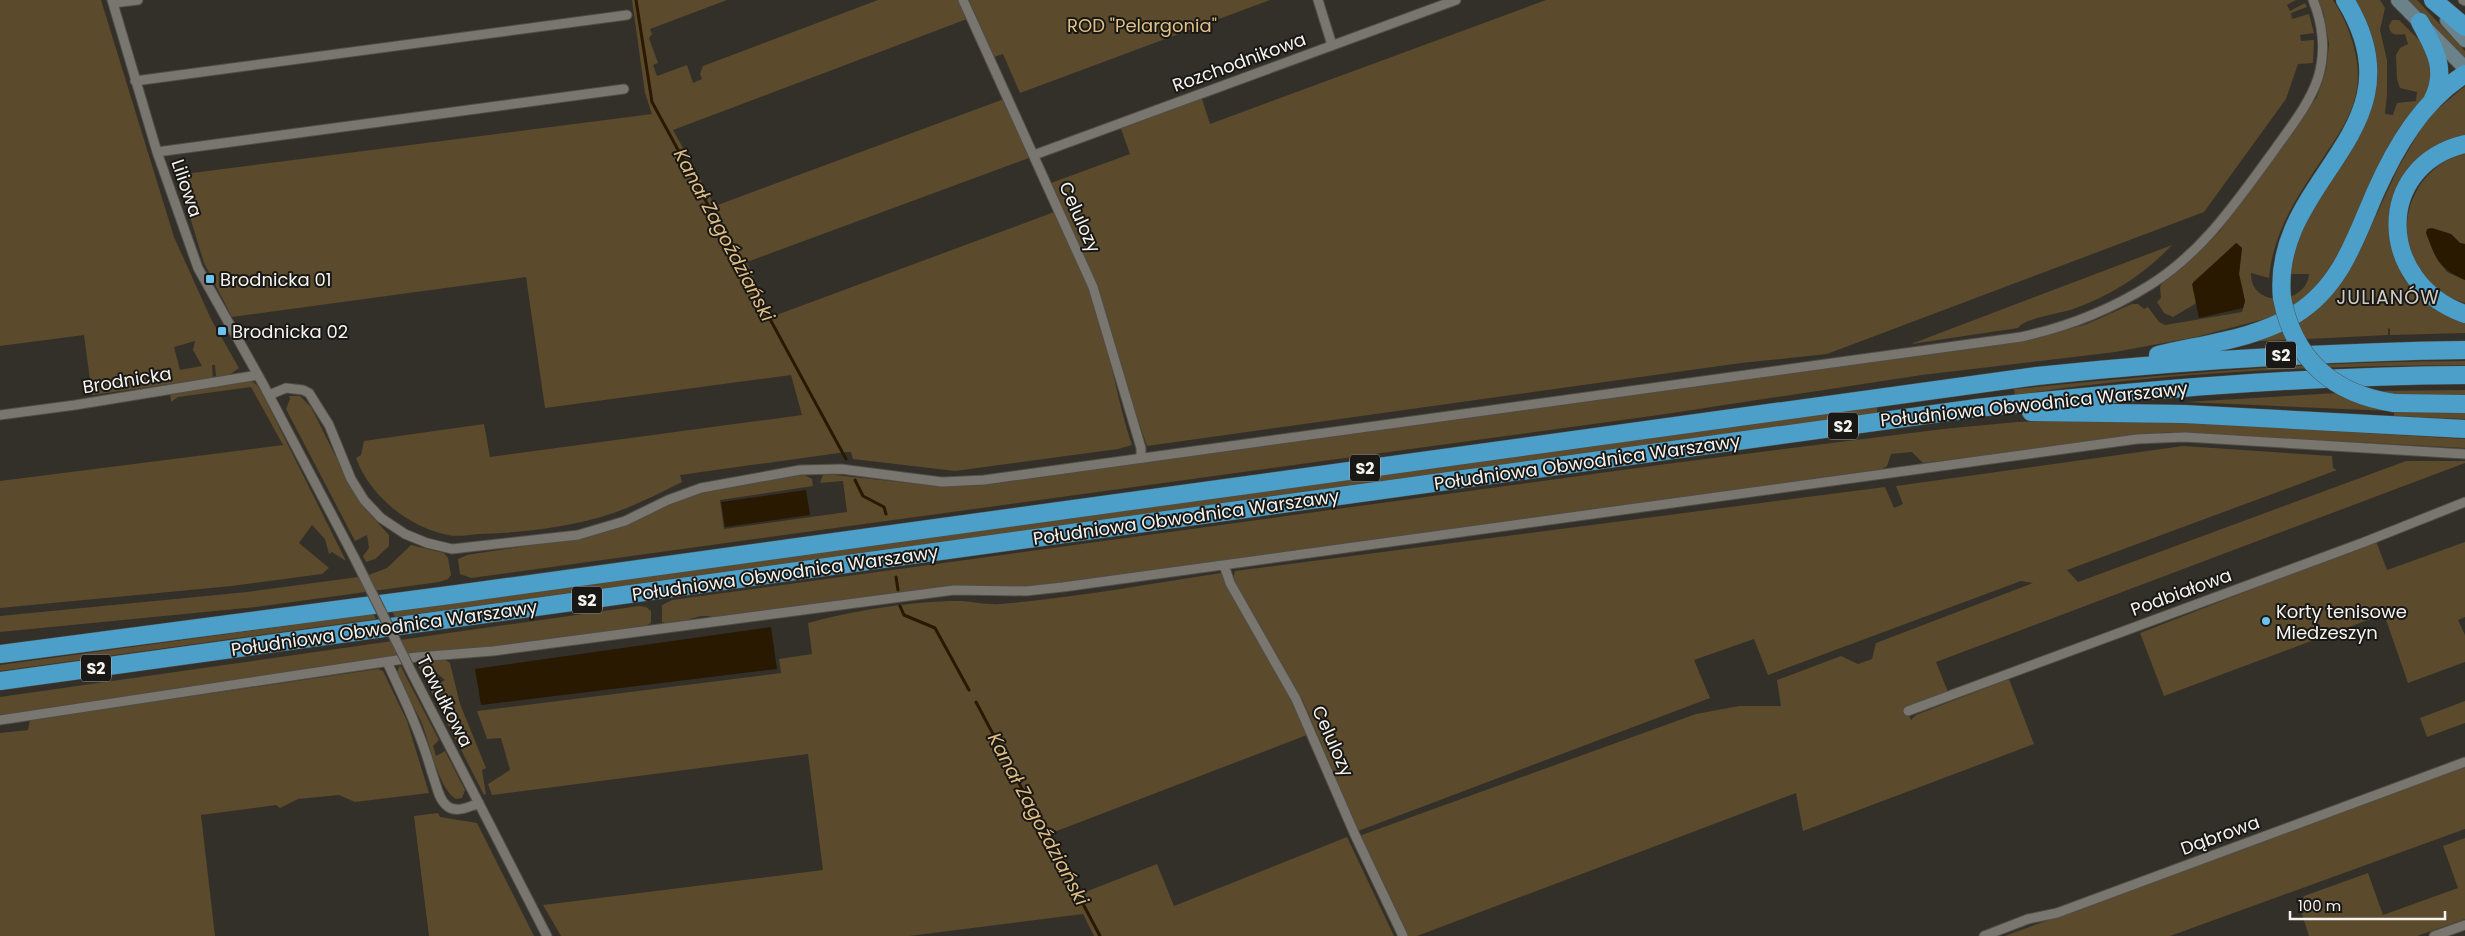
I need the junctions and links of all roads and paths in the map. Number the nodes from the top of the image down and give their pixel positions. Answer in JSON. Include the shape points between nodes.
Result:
{"nodes":[{"id":1,"x":138,"y":0,"type":"edge"},
{"id":2,"x":963,"y":0,"type":"edge"},
{"id":3,"x":1318,"y":0,"type":"edge"},
{"id":4,"x":1456,"y":0,"type":"edge"},
{"id":5,"x":2312,"y":0,"type":"edge"},
{"id":6,"x":2345,"y":0,"type":"edge"},
{"id":7,"x":2398,"y":0,"type":"edge"},
{"id":8,"x":2427,"y":0,"type":"edge"},
{"id":9,"x":2433,"y":0,"type":"edge"},
{"id":10,"x":112,"y":2,"type":"edge"},
{"id":11,"x":627,"y":15,"type":"dead end"},
{"id":12,"x":2420,"y":22,"type":"junction"},
{"id":13,"x":2465,"y":27,"type":"edge"},
{"id":14,"x":2465,"y":40,"type":"edge"},
{"id":15,"x":1332,"y":45,"type":"junction"},
{"id":16,"x":2465,"y":68,"type":"edge"},
{"id":17,"x":2465,"y":74,"type":"edge"},
{"id":18,"x":135,"y":81,"type":"junction"},
{"id":19,"x":624,"y":89,"type":"dead end"},
{"id":20,"x":2431,"y":104,"type":"junction"},
{"id":21,"x":2465,"y":144,"type":"edge"},
{"id":22,"x":158,"y":152,"type":"junction"},
{"id":23,"x":1034,"y":156,"type":"junction"},
{"id":24,"x":2465,"y":314,"type":"edge"},
{"id":25,"x":2465,"y":350,"type":"edge"},
{"id":26,"x":2097,"y":370,"type":"junction"},
{"id":27,"x":258,"y":375,"type":"junction"},
{"id":28,"x":2465,"y":375,"type":"edge"},
{"id":29,"x":269,"y":395,"type":"junction"},
{"id":30,"x":2465,"y":404,"type":"edge"},
{"id":31,"x":1977,"y":408,"type":"junction"},
{"id":32,"x":0,"y":415,"type":"edge"},
{"id":33,"x":2465,"y":429,"type":"edge"},
{"id":34,"x":2465,"y":454,"type":"edge"},
{"id":35,"x":1142,"y":457,"type":"junction"},
{"id":36,"x":2465,"y":502,"type":"edge"},
{"id":37,"x":1224,"y":565,"type":"junction"},
{"id":38,"x":0,"y":654,"type":"edge"},
{"id":39,"x":387,"y":662,"type":"junction"},
{"id":40,"x":0,"y":681,"type":"edge"},
{"id":41,"x":1908,"y":711,"type":"dead end"},
{"id":42,"x":0,"y":720,"type":"edge"},
{"id":43,"x":2465,"y":762,"type":"edge"},
{"id":44,"x":479,"y":803,"type":"junction"},
{"id":45,"x":2465,"y":925,"type":"edge"},
{"id":46,"x":547,"y":936,"type":"edge"},
{"id":47,"x":1402,"y":936,"type":"edge"},
{"id":48,"x":1984,"y":936,"type":"edge"},
{"id":49,"x":2434,"y":936,"type":"edge"}],
"edges":[{"from":1,"to":10,"type":"street"},
{"from":2,"to":23,"type":"street","name":"Celulozy"},
{"from":3,"to":15,"type":"street"},
{"from":4,"to":15,"type":"street","name":"Rozchodnikowa"},
{"from":5,"to":35,"type":"street","via":[[2322,36],[2320,68],[2312,92],[2287,132],[2198,248],[2152,284],[2092,316],[2020,337]]},
{"from":6,"to":30,"type":"highway","bridge":true,"via":[[2364,42],[2368,74],[2366,94],[2350,137],[2304,206],[2288,237],[2281,271],[2282,298],[2293,335],[2316,368],[2336,384],[2354,394],[2394,403]]},
{"from":7,"to":12,"type":"main road"},
{"from":8,"to":14,"type":"main road"},
{"from":9,"to":13,"type":"highway"},
{"from":10,"to":18,"type":"street","name":"Liliowa"},
{"from":11,"to":18,"type":"street"},
{"from":12,"to":16,"type":"main road"},
{"from":12,"to":20,"type":"highway","via":[[2436,51],[2440,66],[2439,85]]},
{"from":15,"to":23,"type":"street","name":"Rozchodnikowa"},
{"from":17,"to":20,"type":"highway"},
{"from":18,"to":22,"type":"street","name":"Liliowa"},
{"from":19,"to":22,"type":"street"},
{"from":20,"to":26,"type":"highway","via":[[2396,151],[2344,265],[2326,289],[2307,306],[2281,322],[2256,331]]},
{"from":21,"to":24,"type":"highway","via":[[2440,154],[2418,172],[2403,197],[2398,227],[2403,258],[2416,281],[2438,301]]},
{"from":22,"to":27,"type":"street","name":"Liliowa","via":[[198,268]]},
{"from":23,"to":35,"type":"street","name":"Celulozy","via":[[1093,287]]},
{"from":25,"to":26,"type":"highway","name":"Południowa Obwodnica Warszawy","number":"S2","via":[[2274,356]]},
{"from":26,"to":38,"type":"highway","name":"Południowa Obwodnica Warszawy","number":"S2","via":[[1938,388],[487,590]]},
{"from":27,"to":29,"type":"street","name":"Tawułkowa"},
{"from":27,"to":32,"type":"street","name":"Brodnicka"},
{"from":28,"to":31,"type":"highway","name":"Południowa Obwodnica Warszawy","number":"S2","via":[[2197,386]]},
{"from":29,"to":35,"type":"street","via":[[286,388],[309,393],[329,425],[351,479],[375,512],[405,534],[452,548],[578,535],[625,521],[701,488],[800,470],[841,469],[962,482]]},
{"from":29,"to":44,"type":"street","name":"Tawułkowa","bridge":true},
{"from":31,"to":33,"type":"highway","via":[[2184,414]]},
{"from":31,"to":40,"type":"highway","name":"Południowa Obwodnica Warszawy","number":"S2"},
{"from":34,"to":37,"type":"street","via":[[2185,437],[2137,439]]},
{"from":36,"to":41,"type":"street","name":"Podbiałowa"},
{"from":37,"to":39,"type":"street","via":[[1026,591],[954,590],[493,652],[433,655]]},
{"from":37,"to":47,"type":"street","name":"Celulozy","via":[[1230,583],[1296,699]]},
{"from":39,"to":42,"type":"street"},
{"from":39,"to":44,"type":"street","via":[[421,738],[439,795],[446,806],[464,809]]},
{"from":43,"to":48,"type":"street","name":"Dąbrowa","via":[[2057,913],[2028,919]]},
{"from":44,"to":46,"type":"street","name":"Tawułkowa"},
{"from":45,"to":49,"type":"street"}]}
